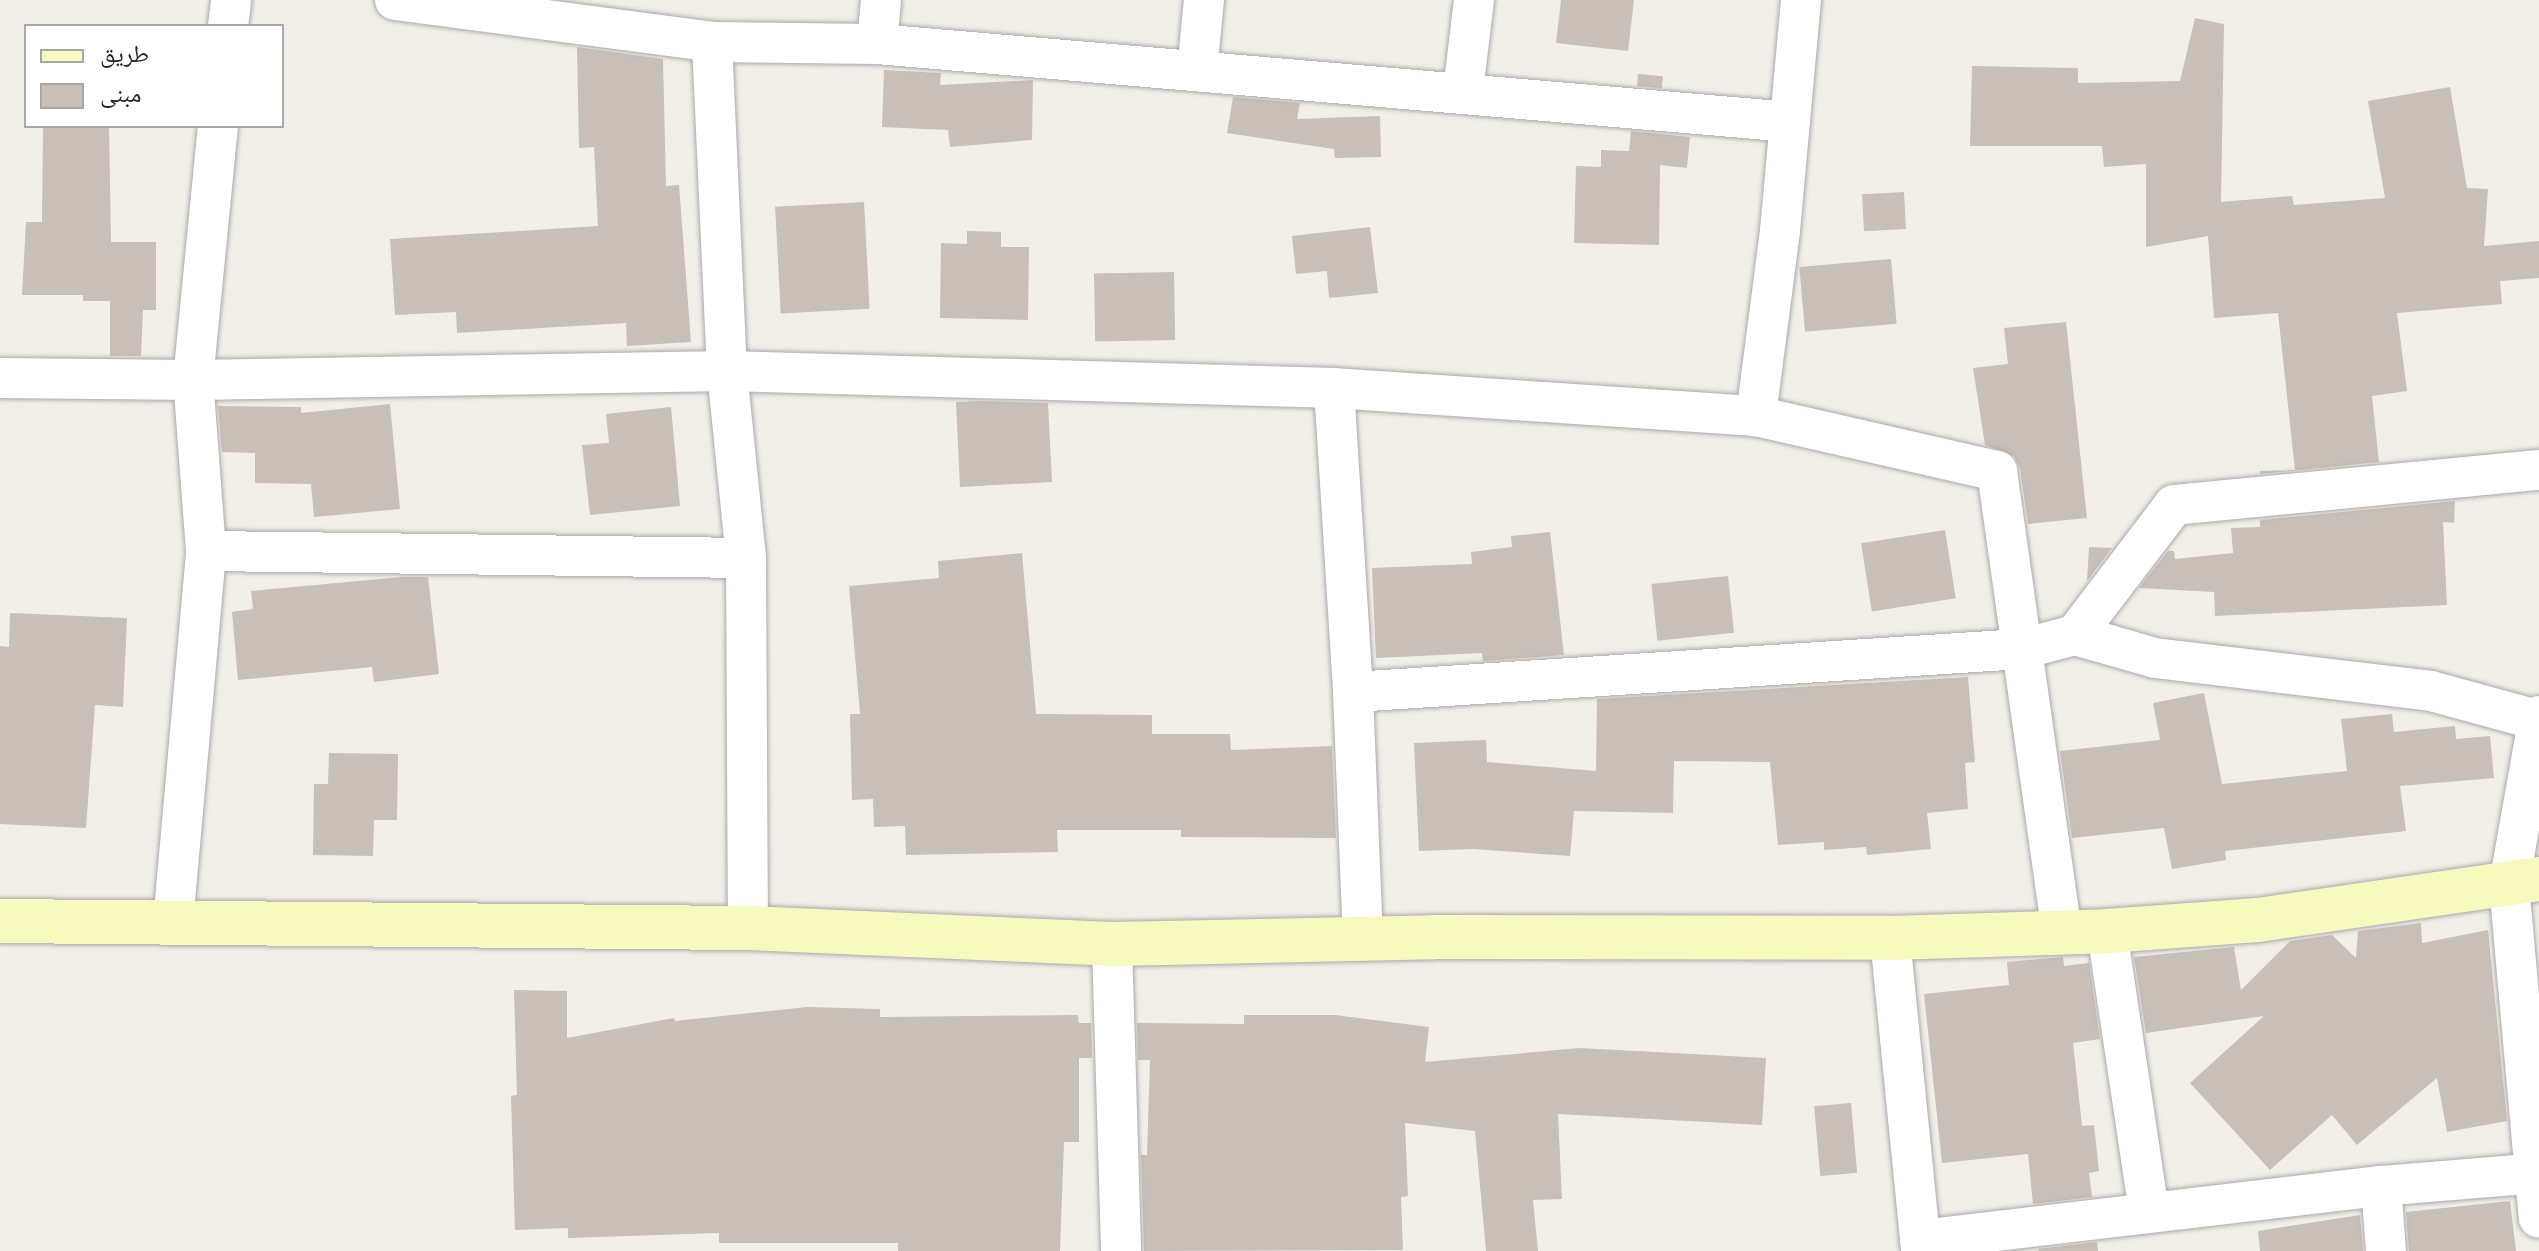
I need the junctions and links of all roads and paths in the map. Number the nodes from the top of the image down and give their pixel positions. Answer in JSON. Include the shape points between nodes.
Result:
{"nodes":[{"id":1,"x":231,"y":0,"type":"edge"},
{"id":2,"x":395,"y":0,"type":"edge"},
{"id":3,"x":881,"y":0,"type":"edge"},
{"id":4,"x":1204,"y":0,"type":"edge"},
{"id":5,"x":1474,"y":0,"type":"edge"},
{"id":6,"x":1801,"y":0,"type":"edge"},
{"id":7,"x":228,"y":24,"type":"edge"},
{"id":8,"x":712,"y":42,"type":"junction"},
{"id":9,"x":877,"y":44,"type":"junction"},
{"id":10,"x":1197,"y":71,"type":"junction"},
{"id":11,"x":1463,"y":91,"type":"junction"},
{"id":12,"x":1790,"y":122,"type":"junction"},
{"id":13,"x":218,"y":128,"type":"edge"},
{"id":14,"x":727,"y":371,"type":"junction"},
{"id":15,"x":0,"y":378,"type":"edge"},
{"id":16,"x":193,"y":380,"type":"junction"},
{"id":17,"x":1334,"y":388,"type":"junction"},
{"id":18,"x":1756,"y":416,"type":"junction"},
{"id":19,"x":2539,"y":470,"type":"edge"},
{"id":20,"x":206,"y":551,"type":"junction"},
{"id":21,"x":746,"y":558,"type":"junction"},
{"id":22,"x":2075,"y":635,"type":"junction"},
{"id":23,"x":2022,"y":649,"type":"junction"},
{"id":24,"x":1353,"y":692,"type":"junction"},
{"id":25,"x":2538,"y":718,"type":"edge"},
{"id":26,"x":2524,"y":881,"type":"edge"},
{"id":27,"x":0,"y":921,"type":"edge"},
{"id":28,"x":173,"y":923,"type":"junction"},
{"id":29,"x":748,"y":928,"type":"junction"},
{"id":30,"x":2107,"y":931,"type":"junction"},
{"id":31,"x":2062,"y":932,"type":"junction"},
{"id":32,"x":1890,"y":938,"type":"junction"},
{"id":33,"x":1363,"y":940,"type":"junction"},
{"id":34,"x":1112,"y":944,"type":"junction"},
{"id":35,"x":2537,"y":1174,"type":"edge"},
{"id":36,"x":2381,"y":1186,"type":"junction"},
{"id":37,"x":2149,"y":1211,"type":"junction"},
{"id":38,"x":2539,"y":1218,"type":"edge"},
{"id":39,"x":1920,"y":1245,"type":"edge"},
{"id":40,"x":1121,"y":1251,"type":"edge"},
{"id":41,"x":2386,"y":1251,"type":"edge"}],
"edges":[{"from":1,"to":7,"type":"street"},
{"from":2,"to":8,"type":"street"},
{"from":3,"to":9,"type":"street"},
{"from":4,"to":10,"type":"street"},
{"from":5,"to":11,"type":"street"},
{"from":6,"to":12,"type":"street"},
{"from":8,"to":9,"type":"street"},
{"from":8,"to":14,"type":"street"},
{"from":9,"to":10,"type":"street"},
{"from":10,"to":11,"type":"street"},
{"from":11,"to":12,"type":"street"},
{"from":12,"to":18,"type":"street"},
{"from":13,"to":16,"type":"street"},
{"from":14,"to":16,"type":"street"},
{"from":14,"to":17,"type":"street"},
{"from":14,"to":21,"type":"street"},
{"from":15,"to":16,"type":"street"},
{"from":16,"to":20,"type":"street"},
{"from":17,"to":18,"type":"street"},
{"from":17,"to":24,"type":"street"},
{"from":18,"to":23,"type":"street","via":[[1997,471]]},
{"from":19,"to":22,"type":"street","via":[[2174,505]]},
{"from":20,"to":21,"type":"street"},
{"from":20,"to":28,"type":"street"},
{"from":21,"to":29,"type":"street"},
{"from":22,"to":23,"type":"street"},
{"from":22,"to":25,"type":"street","via":[[2155,658],[2431,691]]},
{"from":23,"to":24,"type":"street"},
{"from":23,"to":31,"type":"street"},
{"from":24,"to":33,"type":"street"},
{"from":25,"to":26,"type":"street"},
{"from":26,"to":30,"type":"main road","via":[[2258,920]]},
{"from":26,"to":35,"type":"street"},
{"from":27,"to":28,"type":"main road"},
{"from":28,"to":29,"type":"main road"},
{"from":29,"to":34,"type":"main road"},
{"from":30,"to":31,"type":"main road"},
{"from":30,"to":37,"type":"street"},
{"from":31,"to":32,"type":"main road"},
{"from":32,"to":33,"type":"main road"},
{"from":32,"to":39,"type":"street"},
{"from":33,"to":34,"type":"main road"},
{"from":34,"to":40,"type":"street"},
{"from":35,"to":36,"type":"street"},
{"from":35,"to":38,"type":"street"},
{"from":36,"to":37,"type":"street"},
{"from":36,"to":41,"type":"street"},
{"from":37,"to":39,"type":"street"}]}
